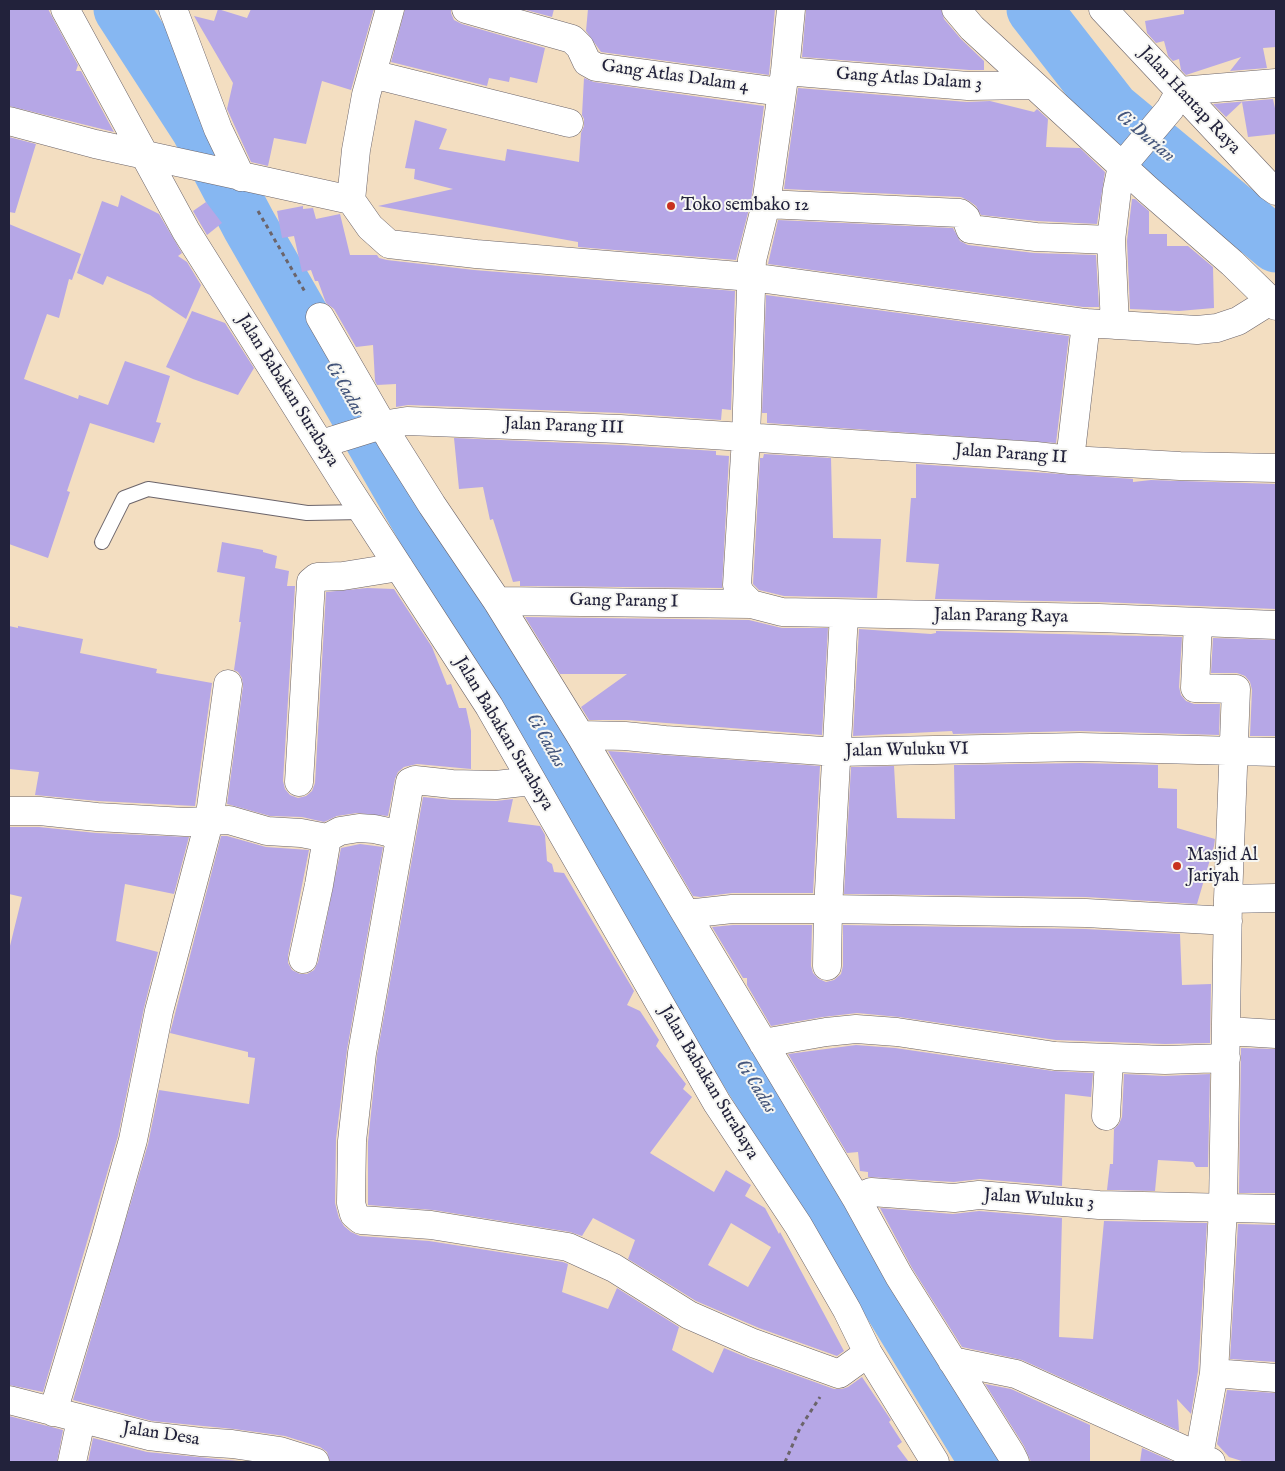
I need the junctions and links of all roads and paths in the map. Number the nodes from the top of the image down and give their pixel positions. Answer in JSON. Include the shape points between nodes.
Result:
{"nodes":[{"id":1,"x":65,"y":9,"type":"edge"},
{"id":2,"x":173,"y":9,"type":"edge"},
{"id":3,"x":390,"y":9,"type":"edge"},
{"id":4,"x":466,"y":9,"type":"edge"},
{"id":5,"x":791,"y":9,"type":"edge"},
{"id":6,"x":956,"y":9,"type":"edge"},
{"id":7,"x":1103,"y":9,"type":"edge"},
{"id":8,"x":512,"y":14,"type":"edge"},
{"id":9,"x":372,"y":74,"type":"junction"},
{"id":10,"x":783,"y":82,"type":"junction"},
{"id":11,"x":1033,"y":84,"type":"junction"},
{"id":12,"x":1276,"y":84,"type":"edge"},
{"id":13,"x":1175,"y":100,"type":"junction"},
{"id":14,"x":9,"y":121,"type":"edge"},
{"id":15,"x":569,"y":123,"type":"dead end"},
{"id":16,"x":145,"y":155,"type":"junction"},
{"id":17,"x":1128,"y":159,"type":"junction"},
{"id":18,"x":240,"y":177,"type":"junction"},
{"id":19,"x":1276,"y":191,"type":"edge"},
{"id":20,"x":351,"y":200,"type":"junction"},
{"id":21,"x":766,"y":204,"type":"junction"},
{"id":22,"x":1111,"y":240,"type":"junction"},
{"id":23,"x":751,"y":277,"type":"junction"},
{"id":24,"x":1273,"y":304,"type":"edge"},
{"id":25,"x":320,"y":318,"type":"joint"},
{"id":26,"x":1086,"y":323,"type":"junction"},
{"id":27,"x":1115,"y":325,"type":"junction"},
{"id":28,"x":378,"y":426,"type":"junction"},
{"id":29,"x":746,"y":438,"type":"junction"},
{"id":30,"x":321,"y":444,"type":"junction"},
{"id":31,"x":1070,"y":460,"type":"junction"},
{"id":32,"x":1276,"y":468,"type":"edge"},
{"id":33,"x":363,"y":512,"type":"junction"},
{"id":34,"x":102,"y":542,"type":"dead end"},
{"id":35,"x":399,"y":567,"type":"junction"},
{"id":36,"x":744,"y":595,"type":"junction"},
{"id":37,"x":497,"y":601,"type":"junction"},
{"id":38,"x":844,"y":614,"type":"junction"},
{"id":39,"x":1198,"y":622,"type":"junction"},
{"id":40,"x":1276,"y":625,"type":"edge"},
{"id":41,"x":228,"y":684,"type":"dead end"},
{"id":42,"x":580,"y":735,"type":"junction"},
{"id":43,"x":1235,"y":751,"type":"junction"},
{"id":44,"x":837,"y":752,"type":"junction"},
{"id":45,"x":1276,"y":752,"type":"edge"},
{"id":46,"x":532,"y":781,"type":"junction"},
{"id":47,"x":299,"y":782,"type":"dead end"},
{"id":48,"x":9,"y":811,"type":"edge"},
{"id":49,"x":209,"y":822,"type":"junction"},
{"id":50,"x":327,"y":838,"type":"junction"},
{"id":51,"x":400,"y":839,"type":"junction"},
{"id":52,"x":1276,"y":898,"type":"edge"},
{"id":53,"x":828,"y":909,"type":"junction"},
{"id":54,"x":1228,"y":910,"type":"junction"},
{"id":55,"x":686,"y":914,"type":"junction"},
{"id":56,"x":303,"y":959,"type":"dead end"},
{"id":57,"x":827,"y":966,"type":"dead end"},
{"id":58,"x":1276,"y":1034,"type":"edge"},
{"id":59,"x":762,"y":1043,"type":"junction"},
{"id":60,"x":1226,"y":1045,"type":"junction"},
{"id":61,"x":1109,"y":1058,"type":"junction"},
{"id":62,"x":1106,"y":1116,"type":"dead end"},
{"id":63,"x":856,"y":1198,"type":"junction"},
{"id":64,"x":1223,"y":1208,"type":"junction"},
{"id":65,"x":1276,"y":1209,"type":"edge"},
{"id":66,"x":868,"y":1353,"type":"junction"},
{"id":67,"x":952,"y":1361,"type":"junction"},
{"id":68,"x":839,"y":1374,"type":"junction"},
{"id":69,"x":1214,"y":1374,"type":"junction"},
{"id":70,"x":1276,"y":1378,"type":"edge"},
{"id":71,"x":9,"y":1400,"type":"edge"},
{"id":72,"x":52,"y":1412,"type":"junction"},
{"id":73,"x":81,"y":1420,"type":"junction"},
{"id":74,"x":1205,"y":1459,"type":"edge"},
{"id":75,"x":72,"y":1462,"type":"edge"},
{"id":76,"x":315,"y":1462,"type":"edge"},
{"id":77,"x":785,"y":1462,"type":"edge"},
{"id":78,"x":935,"y":1462,"type":"edge"},
{"id":79,"x":1014,"y":1462,"type":"edge"}],
"edges":[{"from":1,"to":16,"type":"street","name":"Jalan Babakan Surabaya"},
{"from":2,"to":18,"type":"street","via":[[218,129]]},
{"from":3,"to":9,"type":"street"},
{"from":4,"to":8,"type":"street","name":"Gang Atlas Dalam 4"},
{"from":5,"to":10,"type":"street"},
{"from":6,"to":11,"type":"street"},
{"from":7,"to":13,"type":"street","name":"Jalan Hantap Raya"},
{"from":8,"to":10,"type":"street","name":"Gang Atlas Dalam 4","via":[[572,39],[587,62],[596,67]]},
{"from":9,"to":15,"type":"street"},
{"from":9,"to":20,"type":"street","via":[[356,150]]},
{"from":10,"to":11,"type":"street","name":"Gang Atlas Dalam 3","via":[[968,86]]},
{"from":10,"to":21,"type":"street"},
{"from":11,"to":17,"type":"street"},
{"from":12,"to":13,"type":"street"},
{"from":13,"to":17,"type":"street"},
{"from":13,"to":19,"type":"street","name":"Jalan Hantap Raya"},
{"from":14,"to":16,"type":"street"},
{"from":16,"to":18,"type":"street"},
{"from":16,"to":30,"type":"street","name":"Jalan Babakan Surabaya","via":[[186,231]]},
{"from":17,"to":22,"type":"street","via":[[1117,190]]},
{"from":17,"to":24,"type":"street"},
{"from":18,"to":20,"type":"street"},
{"from":18,"to":25,"type":"path"},
{"from":20,"to":23,"type":"street","via":[[370,227],[390,244]]},
{"from":21,"to":22,"type":"street","via":[[960,213],[970,229],[1036,237]]},
{"from":21,"to":23,"type":"street"},
{"from":22,"to":27,"type":"street"},
{"from":23,"to":26,"type":"street"},
{"from":23,"to":29,"type":"street"},
{"from":24,"to":27,"type":"street","via":[[1217,328],[1197,330]]},
{"from":25,"to":28,"type":"street"},
{"from":26,"to":27,"type":"street"},
{"from":26,"to":31,"type":"street"},
{"from":28,"to":29,"type":"street","name":"Jalan Parang III","via":[[407,421],[620,429]]},
{"from":28,"to":30,"type":"street","name":"Jalan Parang III"},
{"from":28,"to":37,"type":"street"},
{"from":29,"to":31,"type":"street","name":"Jalan Parang II"},
{"from":29,"to":36,"type":"street"},
{"from":30,"to":33,"type":"street","name":"Jalan Babakan Surabaya"},
{"from":31,"to":32,"type":"street","name":"Jalan Parang II"},
{"from":33,"to":34,"type":"lane","via":[[307,512],[148,489],[124,498]]},
{"from":33,"to":35,"type":"street","name":"Jalan Babakan Surabaya"},
{"from":35,"to":46,"type":"street","name":"Jalan Babakan Surabaya","via":[[489,706]]},
{"from":35,"to":47,"type":"street","via":[[318,577],[311,582]]},
{"from":36,"to":37,"type":"street","name":"Gang Parang I"},
{"from":36,"to":38,"type":"street","name":"Jalan Parang Raya","via":[[782,612]]},
{"from":37,"to":42,"type":"street"},
{"from":38,"to":39,"type":"street","name":"Jalan Parang Raya"},
{"from":38,"to":44,"type":"street"},
{"from":39,"to":40,"type":"street","name":"Jalan Parang Raya"},
{"from":39,"to":43,"type":"street","via":[[1195,688],[1236,689]]},
{"from":41,"to":49,"type":"street"},
{"from":42,"to":44,"type":"street","name":"Jalan Wuluku VI"},
{"from":42,"to":55,"type":"street"},
{"from":43,"to":44,"type":"street","name":"Jalan Wuluku VI","via":[[1080,748]]},
{"from":43,"to":45,"type":"street","name":"Jalan Wuluku VI"},
{"from":43,"to":54,"type":"street"},
{"from":44,"to":53,"type":"street"},
{"from":46,"to":51,"type":"street","via":[[496,785],[412,780]]},
{"from":46,"to":66,"type":"street","name":"Jalan Babakan Surabaya","via":[[716,1103],[798,1225]]},
{"from":48,"to":49,"type":"street"},
{"from":49,"to":50,"type":"street","via":[[229,820],[267,831]]},
{"from":49,"to":72,"type":"street","via":[[159,1011],[133,1140]]},
{"from":50,"to":51,"type":"street","via":[[340,831],[359,828],[388,832]]},
{"from":50,"to":56,"type":"street"},
{"from":51,"to":68,"type":"street","via":[[362,1053],[352,1141],[351,1203],[354,1214],[361,1220],[431,1225],[568,1247],[614,1268],[689,1315],[753,1343]]},
{"from":52,"to":54,"type":"street"},
{"from":53,"to":54,"type":"street","via":[[1086,913]]},
{"from":53,"to":55,"type":"street","via":[[732,909]]},
{"from":53,"to":57,"type":"street"},
{"from":54,"to":60,"type":"street"},
{"from":55,"to":59,"type":"street"},
{"from":58,"to":60,"type":"street"},
{"from":59,"to":61,"type":"street","via":[[856,1029],[1055,1056]]},
{"from":59,"to":63,"type":"street"},
{"from":60,"to":61,"type":"street","via":[[1165,1060]]},
{"from":60,"to":64,"type":"street"},
{"from":61,"to":62,"type":"street"},
{"from":63,"to":64,"type":"street","name":"Jalan Wuluku 3","via":[[871,1192],[954,1198],[979,1195],[1099,1205]]},
{"from":63,"to":67,"type":"street","via":[[899,1276]]},
{"from":64,"to":65,"type":"street","name":"Jalan Wuluku 3"},
{"from":64,"to":69,"type":"street"},
{"from":66,"to":68,"type":"street"},
{"from":66,"to":78,"type":"street","name":"Jalan Babakan Surabaya"},
{"from":67,"to":74,"type":"street","via":[[1016,1374]]},
{"from":67,"to":79,"type":"street"},
{"from":68,"to":77,"type":"path","via":[[827,1385],[800,1428]]},
{"from":69,"to":70,"type":"street"},
{"from":69,"to":74,"type":"street"},
{"from":71,"to":72,"type":"street","name":"Jalan Desa"},
{"from":72,"to":73,"type":"street","name":"Jalan Desa"},
{"from":73,"to":75,"type":"street"},
{"from":73,"to":76,"type":"street","name":"Jalan Desa","via":[[148,1436],[232,1444]]}]}
